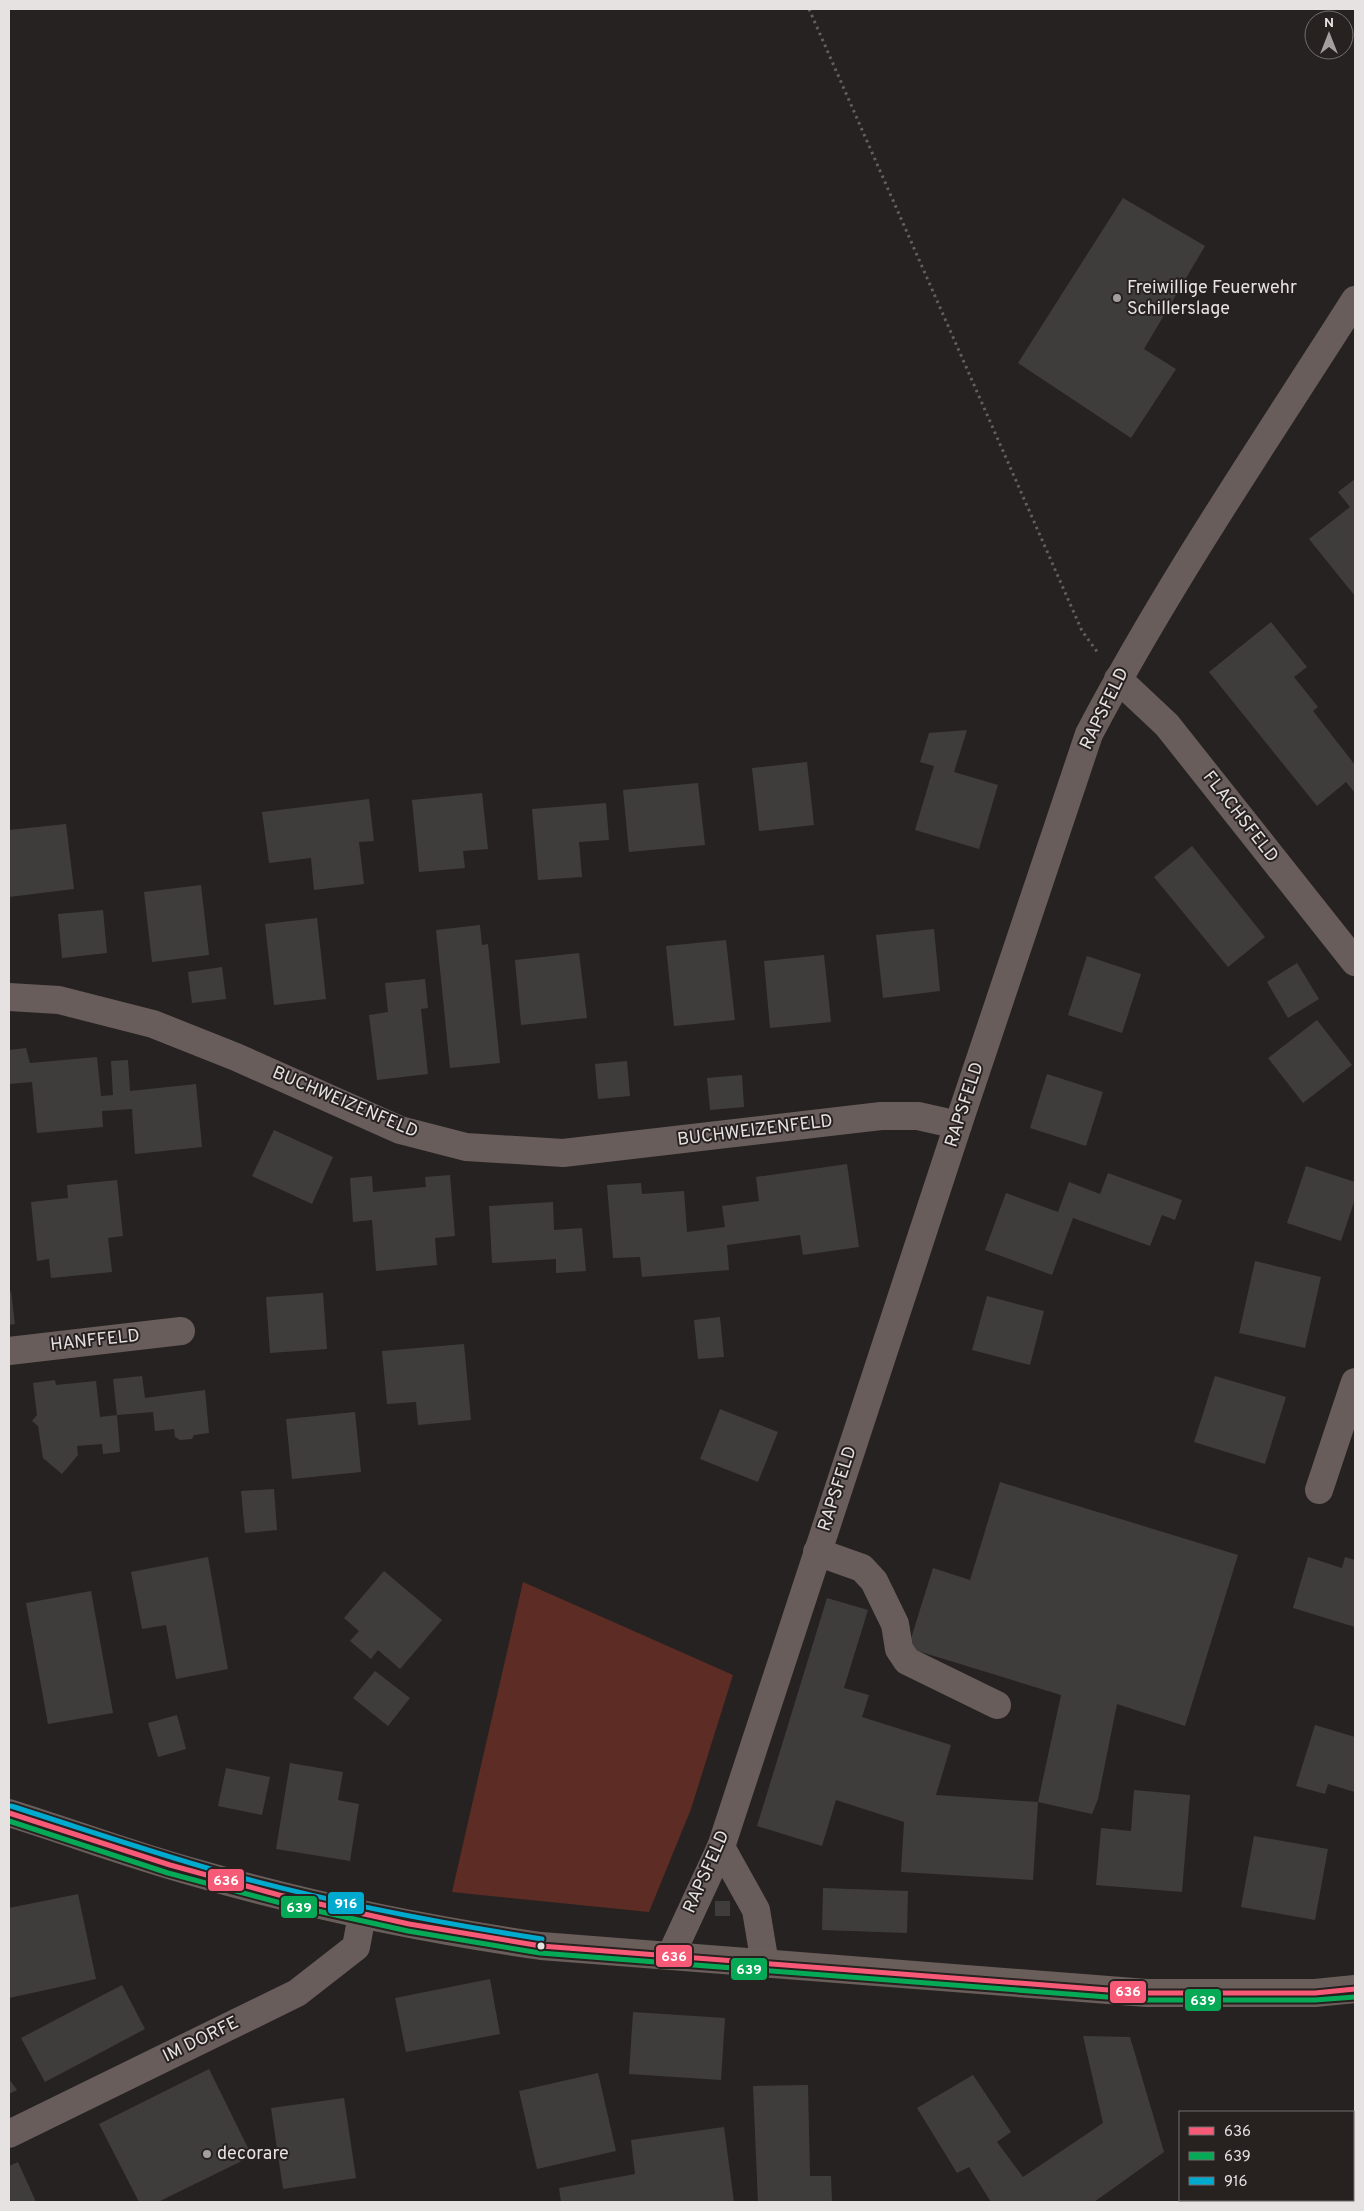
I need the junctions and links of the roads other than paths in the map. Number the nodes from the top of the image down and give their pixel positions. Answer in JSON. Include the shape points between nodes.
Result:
{"nodes":[{"id":1,"x":1355,"y":300,"type":"edge"},
{"id":2,"x":1118,"y":679,"type":"junction"},
{"id":3,"x":1355,"y":962,"type":"edge"},
{"id":4,"x":9,"y":997,"type":"edge"},
{"id":5,"x":958,"y":1125,"type":"junction"},
{"id":6,"x":181,"y":1331,"type":"dead end"},
{"id":7,"x":9,"y":1352,"type":"edge"},
{"id":8,"x":1355,"y":1382,"type":"edge"},
{"id":9,"x":1319,"y":1490,"type":"dead end"},
{"id":10,"x":817,"y":1552,"type":"junction"},
{"id":11,"x":997,"y":1706,"type":"dead end"},
{"id":12,"x":9,"y":1813,"type":"edge"},
{"id":13,"x":721,"y":1847,"type":"junction"},
{"id":14,"x":362,"y":1916,"type":"junction"},
{"id":15,"x":670,"y":1955,"type":"junction"},
{"id":16,"x":765,"y":1964,"type":"junction"},
{"id":17,"x":1355,"y":1989,"type":"edge"},
{"id":18,"x":9,"y":2134,"type":"edge"}],
"edges":[{"from":1,"to":2,"type":"street","name":"RAPSFELD"},
{"from":2,"to":3,"type":"street","name":"FLACHSFELD","via":[[1167,725]]},
{"from":2,"to":5,"type":"street","name":"RAPSFELD","via":[[1089,734]]},
{"from":4,"to":5,"type":"street","name":"BUCHWEIZENFELD","via":[[60,1000],[153,1024],[236,1056],[400,1130],[466,1147],[563,1153],[881,1116],[918,1116]]},
{"from":5,"to":10,"type":"street","name":"RAPSFELD"},
{"from":6,"to":7,"type":"street","name":"HANFFELD"},
{"from":8,"to":9,"type":"street"},
{"from":10,"to":11,"type":"street","via":[[862,1568],[874,1581],[895,1624],[899,1649],[907,1661]]},
{"from":10,"to":13,"type":"street","name":"RAPSFELD"},
{"from":12,"to":14,"type":"main road","via":[[191,1872]]},
{"from":13,"to":15,"type":"street","name":"RAPSFELD"},
{"from":13,"to":16,"type":"street","via":[[756,1910]]},
{"from":14,"to":15,"type":"main road","via":[[541,1946]]},
{"from":14,"to":18,"type":"street","name":"IM DORFE","via":[[356,1947],[297,1993]]},
{"from":15,"to":16,"type":"main road"},
{"from":16,"to":17,"type":"main road","via":[[1147,1993],[1315,1993]]}]}
